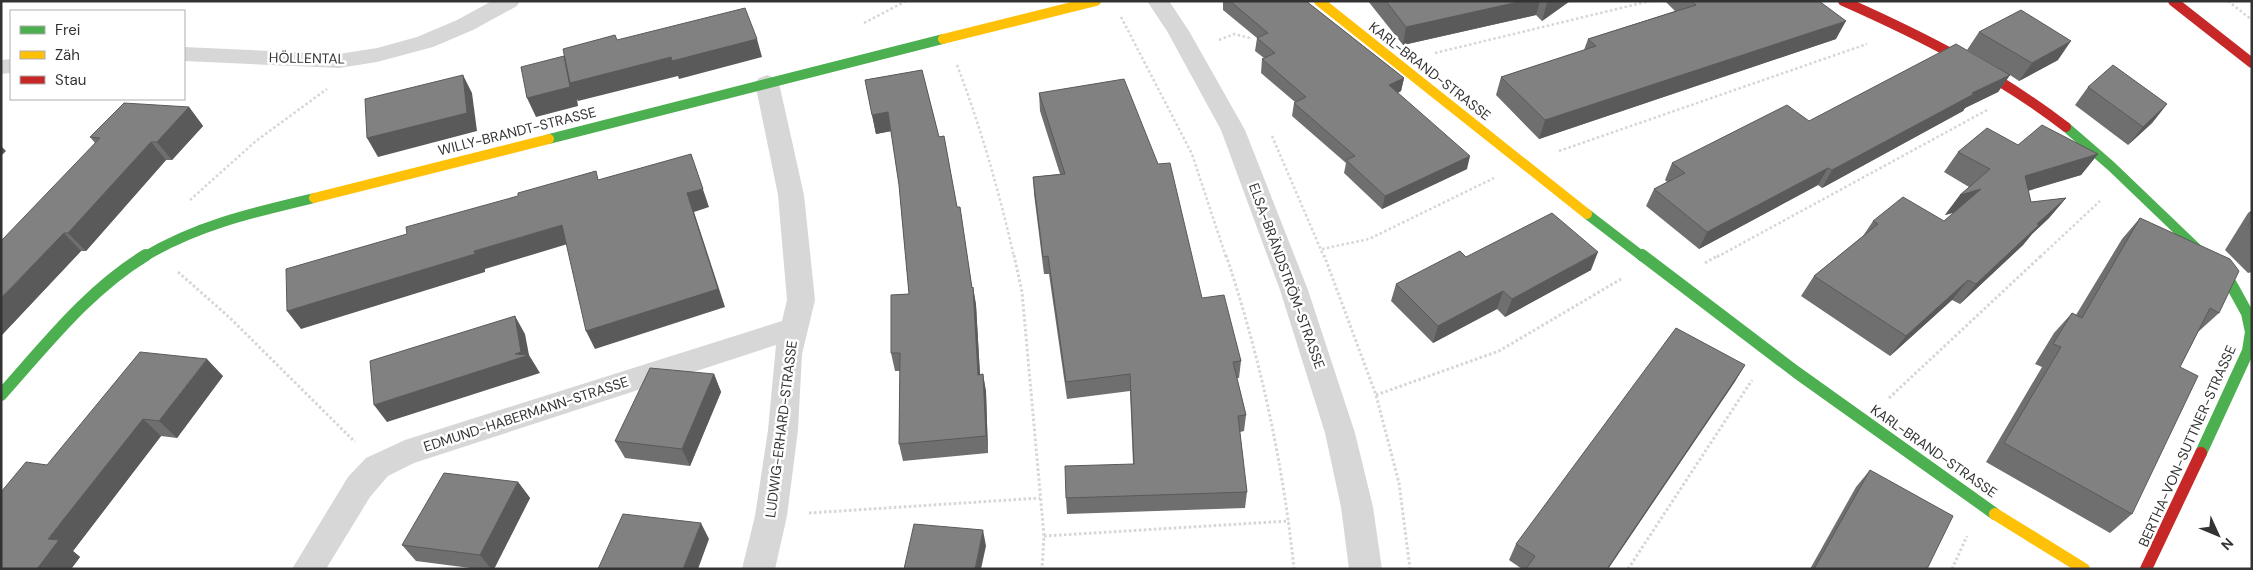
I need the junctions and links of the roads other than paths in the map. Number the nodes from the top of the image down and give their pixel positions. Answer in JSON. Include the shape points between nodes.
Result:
{"nodes":[{"id":1,"x":509,"y":1,"type":"edge"},
{"id":2,"x":1096,"y":1,"type":"edge"},
{"id":3,"x":1158,"y":1,"type":"edge"},
{"id":4,"x":1319,"y":1,"type":"edge"},
{"id":5,"x":1844,"y":1,"type":"edge"},
{"id":6,"x":2173,"y":1,"type":"edge"},
{"id":7,"x":185,"y":54,"type":"edge"},
{"id":8,"x":2252,"y":63,"type":"edge"},
{"id":9,"x":768,"y":82,"type":"junction"},
{"id":10,"x":794,"y":328,"type":"junction"},
{"id":11,"x":1,"y":395,"type":"edge"},
{"id":12,"x":308,"y":569,"type":"edge"},
{"id":13,"x":758,"y":569,"type":"edge"},
{"id":14,"x":1366,"y":569,"type":"edge"},
{"id":15,"x":2084,"y":569,"type":"edge"},
{"id":16,"x":2146,"y":569,"type":"edge"}],
"edges":[{"from":1,"to":7,"type":"street","name":"HÖLLENTAL","via":[[425,42],[378,55],[339,60]]},
{"from":2,"to":9,"type":"street","name":"WILLY-BRANDT-STRASSE"},
{"from":3,"to":14,"type":"street","name":"ELSA-BRÄNDSTRÖM-STRASSE","via":[[1233,130],[1294,290],[1340,433],[1357,507]]},
{"from":4,"to":15,"type":"street","name":"KARL-BRAND-STRASSE","via":[[1769,354],[2056,554]]},
{"from":5,"to":16,"type":"street","name":"BERTHA-VON-SUTTNER-STRASSE","via":[[1908,30],[2019,92],[2124,178],[2209,260],[2246,309],[2251,331],[2248,351]]},
{"from":6,"to":8,"type":"street"},
{"from":9,"to":10,"type":"street","name":"LUDWIG-ERHARD-STRASSE","via":[[791,195],[801,300]]},
{"from":9,"to":11,"type":"street","name":"WILLY-BRANDT-STRASSE","via":[[257,212],[207,228],[154,251],[116,278]]},
{"from":10,"to":12,"type":"street","name":"EDMUND-HABERMANN-STRASSE","via":[[405,453],[377,467],[359,487]]},
{"from":10,"to":13,"type":"street","name":"LUDWIG-ERHARD-STRASSE","via":[[788,354],[783,430],[771,516]]}]}
